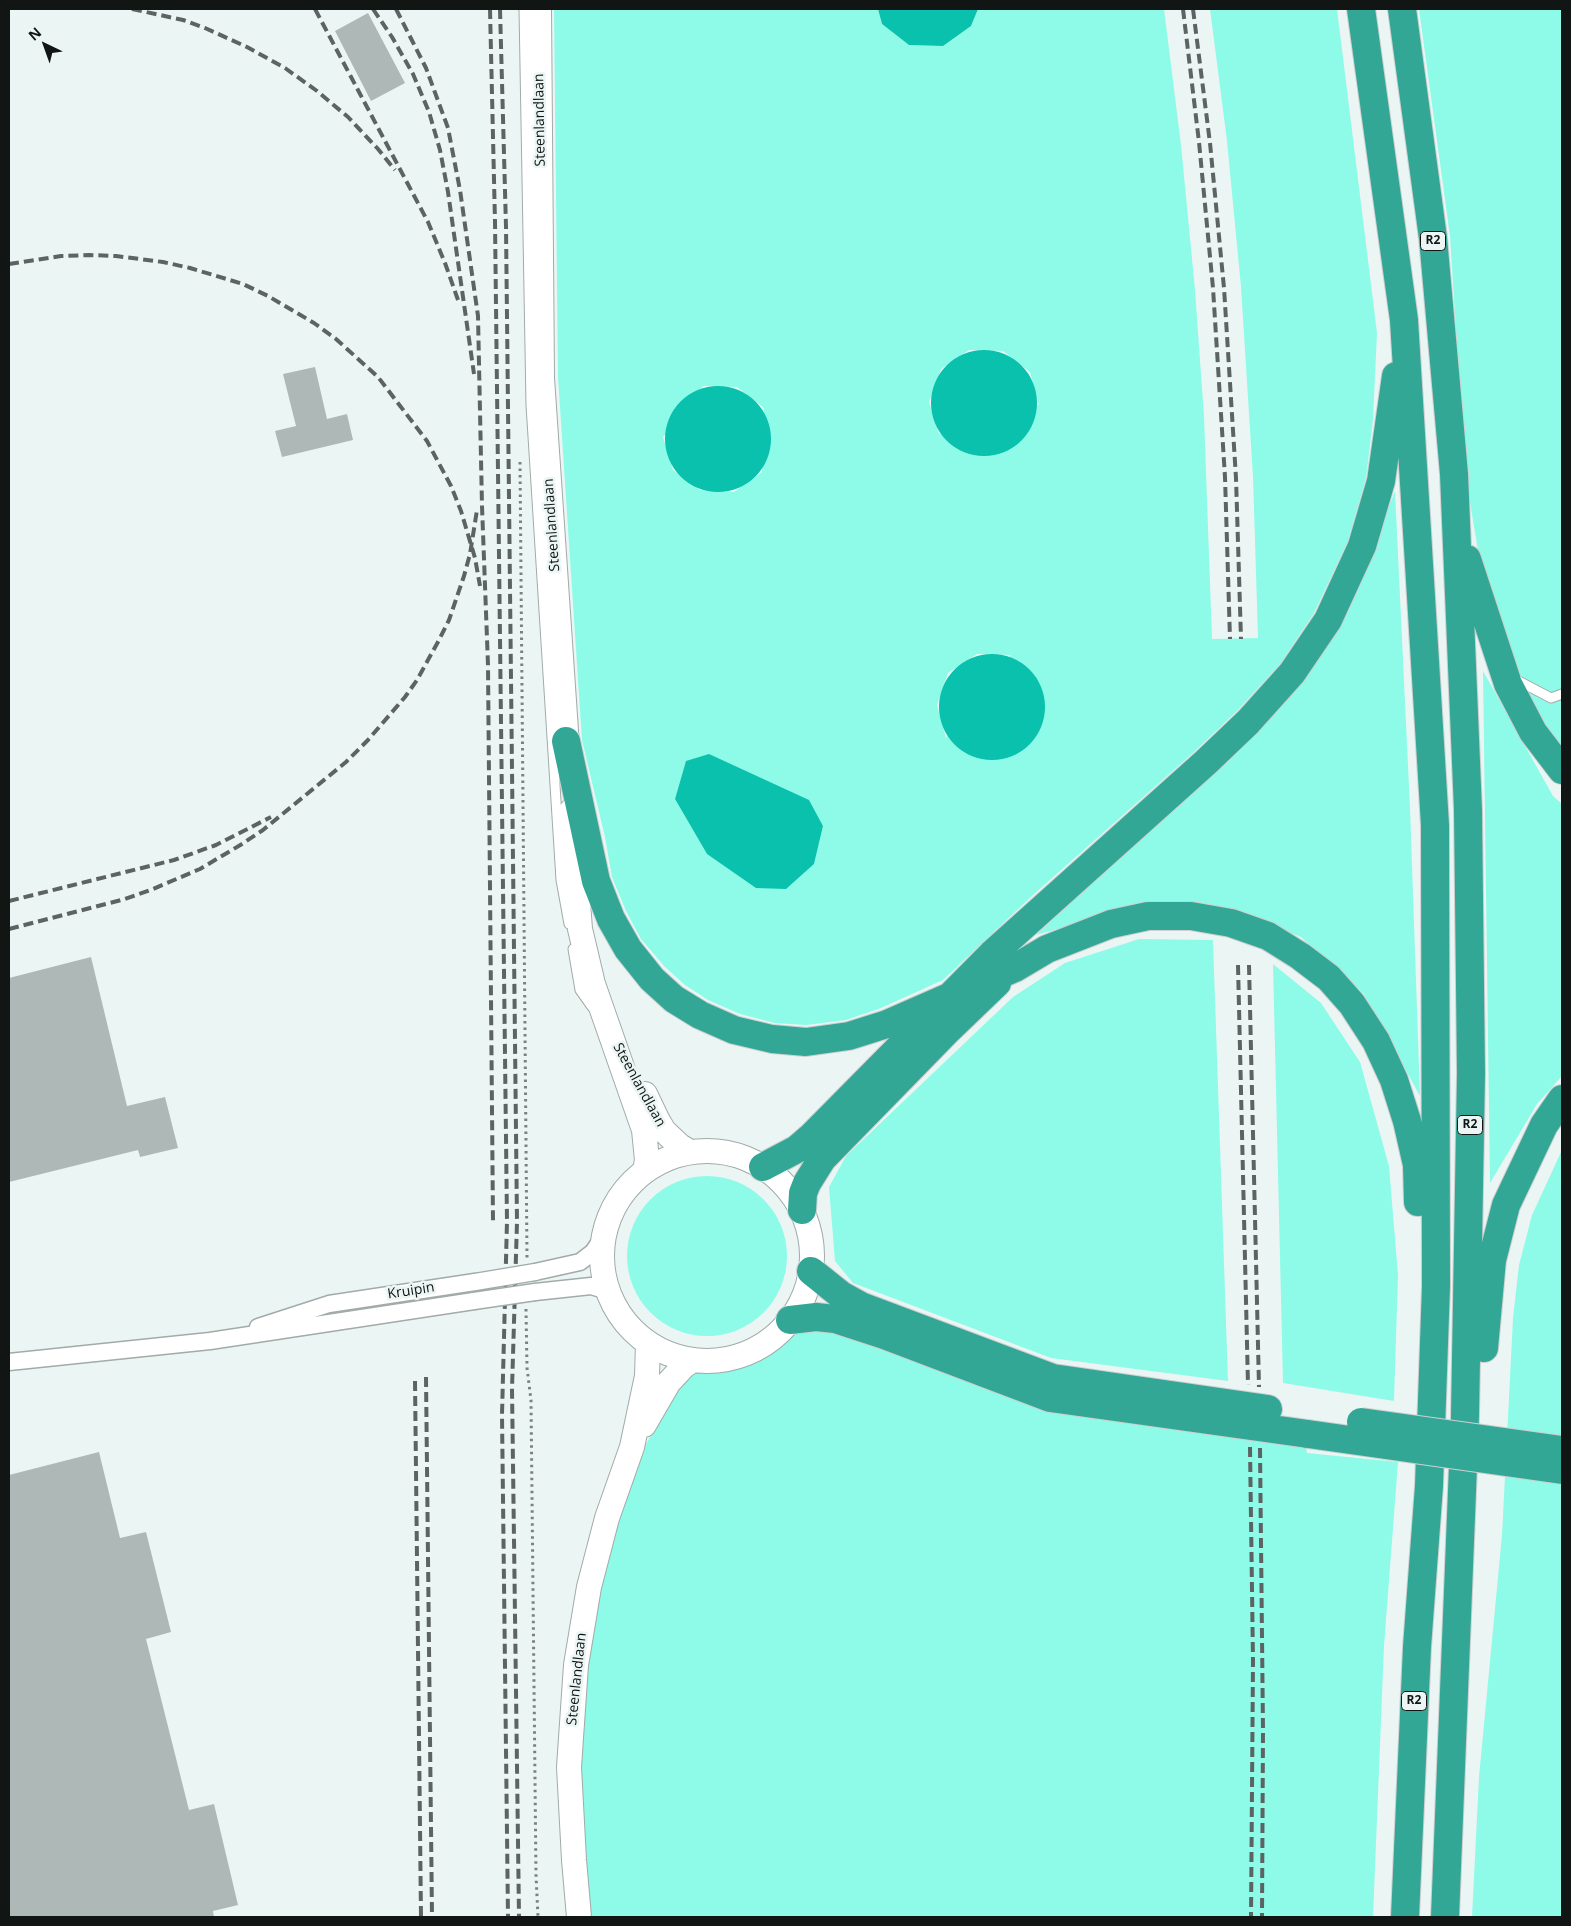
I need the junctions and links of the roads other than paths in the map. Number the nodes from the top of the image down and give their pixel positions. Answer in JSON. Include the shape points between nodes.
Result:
{"nodes":[{"id":1,"x":524,"y":9,"type":"edge"},
{"id":2,"x":539,"y":9,"type":"edge"},
{"id":3,"x":1361,"y":9,"type":"edge"},
{"id":4,"x":1402,"y":9,"type":"edge"},
{"id":5,"x":1404,"y":320,"type":"junction"},
{"id":6,"x":1454,"y":474,"type":"junction"},
{"id":7,"x":1504,"y":673,"type":"junction"},
{"id":8,"x":1562,"y":694,"type":"edge"},
{"id":9,"x":566,"y":741,"type":"junction"},
{"id":10,"x":1562,"y":770,"type":"edge"},
{"id":11,"x":1015,"y":968,"type":"junction"},
{"id":12,"x":950,"y":995,"type":"junction"},
{"id":13,"x":612,"y":1036,"type":"junction"},
{"id":14,"x":1562,"y":1099,"type":"edge"},
{"id":15,"x":690,"y":1152,"type":"junction"},
{"id":16,"x":763,"y":1166,"type":"junction"},
{"id":17,"x":645,"y":1171,"type":"junction"},
{"id":18,"x":802,"y":1210,"type":"junction"},
{"id":19,"x":604,"y":1236,"type":"junction"},
{"id":20,"x":811,"y":1271,"type":"junction"},
{"id":21,"x":608,"y":1291,"type":"junction"},
{"id":22,"x":790,"y":1320,"type":"junction"},
{"id":23,"x":210,"y":1342,"type":"junction"},
{"id":24,"x":648,"y":1343,"type":"junction"},
{"id":25,"x":693,"y":1360,"type":"junction"},
{"id":26,"x":9,"y":1362,"type":"edge"},
{"id":27,"x":1308,"y":1425,"type":"junction"},
{"id":28,"x":632,"y":1446,"type":"junction"},
{"id":29,"x":1562,"y":1450,"type":"edge"},
{"id":30,"x":1562,"y":1470,"type":"edge"},
{"id":31,"x":1429,"y":1486,"type":"junction"},
{"id":32,"x":1451,"y":1776,"type":"junction"},
{"id":33,"x":579,"y":1917,"type":"edge"},
{"id":34,"x":1405,"y":1917,"type":"edge"},
{"id":35,"x":1445,"y":1917,"type":"edge"}],
"edges":[{"from":1,"to":13,"type":"lane","via":[[530,405],[561,880],[580,990]]},
{"from":2,"to":9,"type":"main road","name":"Steenlandlaan","via":[[542,378]]},
{"from":3,"to":5,"type":"highway","number":"R2"},
{"from":4,"to":6,"type":"highway","number":"R2","via":[[1433,238]]},
{"from":5,"to":12,"type":"highway","via":[[1381,481],[1362,546],[1328,620],[1292,673],[1248,722]]},
{"from":5,"to":31,"type":"highway","number":"R2","via":[[1435,825],[1436,1286]]},
{"from":6,"to":7,"type":"highway","via":[[1468,566]]},
{"from":6,"to":32,"type":"highway","number":"R2","via":[[1468,810],[1471,1073],[1465,1416]]},
{"from":7,"to":8,"type":"lane","via":[[1551,698]]},
{"from":7,"to":10,"type":"highway","via":[[1533,732]]},
{"from":9,"to":12,"type":"highway","via":[[596,881],[610,919],[628,949],[652,979],[674,999],[734,1030],[772,1039],[806,1042],[849,1036],[887,1024]]},
{"from":9,"to":13,"type":"main road","name":"Steenlandlaan","via":[[580,929],[593,984]]},
{"from":11,"to":12,"type":"highway"},
{"from":11,"to":18,"type":"highway","via":[[985,993],[822,1159],[803,1193]]},
{"from":11,"to":31,"type":"highway","via":[[1047,950],[1111,924],[1148,916],[1191,916],[1231,923],[1268,936],[1329,978],[1352,1004],[1376,1041],[1394,1080],[1408,1121],[1417,1165]]},
{"from":12,"to":16,"type":"highway","via":[[812,1136]]},
{"from":13,"to":15,"type":"main road","name":"Steenlandlaan","via":[[664,1131]]},
{"from":13,"to":17,"type":"main road","name":"Steenlandlaan","via":[[644,1130]]},
{"from":14,"to":32,"type":"highway","via":[[1544,1125],[1506,1205],[1492,1260],[1474,1533]]},
{"from":15,"to":16,"type":"main road","via":[[715,1151],[740,1156]]},
{"from":15,"to":17,"type":"main road","via":[[666,1159]]},
{"from":16,"to":18,"type":"main road","via":[[779,1178]]},
{"from":17,"to":19,"type":"main road","via":[[623,1193]]},
{"from":18,"to":20,"type":"main road","via":[[811,1240]]},
{"from":19,"to":21,"type":"main road","via":[[603,1273]]},
{"from":19,"to":23,"type":"street","name":"Kruipin","bridge":true,"via":[[593,1252],[580,1262],[329,1304]]},
{"from":20,"to":22,"type":"main road","via":[[807,1289]]},
{"from":20,"to":27,"type":"highway","via":[[861,1306],[1053,1378]]},
{"from":21,"to":23,"type":"street","name":"Kruipin","bridge":true,"via":[[591,1286],[535,1292]]},
{"from":21,"to":24,"type":"main road","via":[[627,1323]]},
{"from":22,"to":25,"type":"main road","via":[[775,1336],[756,1348],[715,1360]]},
{"from":22,"to":27,"type":"highway","via":[[835,1319],[1050,1398]]},
{"from":23,"to":26,"type":"street","name":"Kruipin"},
{"from":24,"to":25,"type":"main road","via":[[670,1354]]},
{"from":24,"to":28,"type":"main road","name":"Steenlandlaan","via":[[647,1376]]},
{"from":25,"to":28,"type":"main road","name":"Steenlandlaan","via":[[666,1386]]},
{"from":27,"to":29,"type":"highway","bridge":true},
{"from":27,"to":30,"type":"highway","bridge":true},
{"from":28,"to":33,"type":"main road","name":"Steenlandlaan","via":[[606,1518],[589,1587],[576,1665],[569,1767]]},
{"from":31,"to":34,"type":"highway","number":"R2","via":[[1417,1648]]},
{"from":32,"to":35,"type":"highway","number":"R2"}]}
